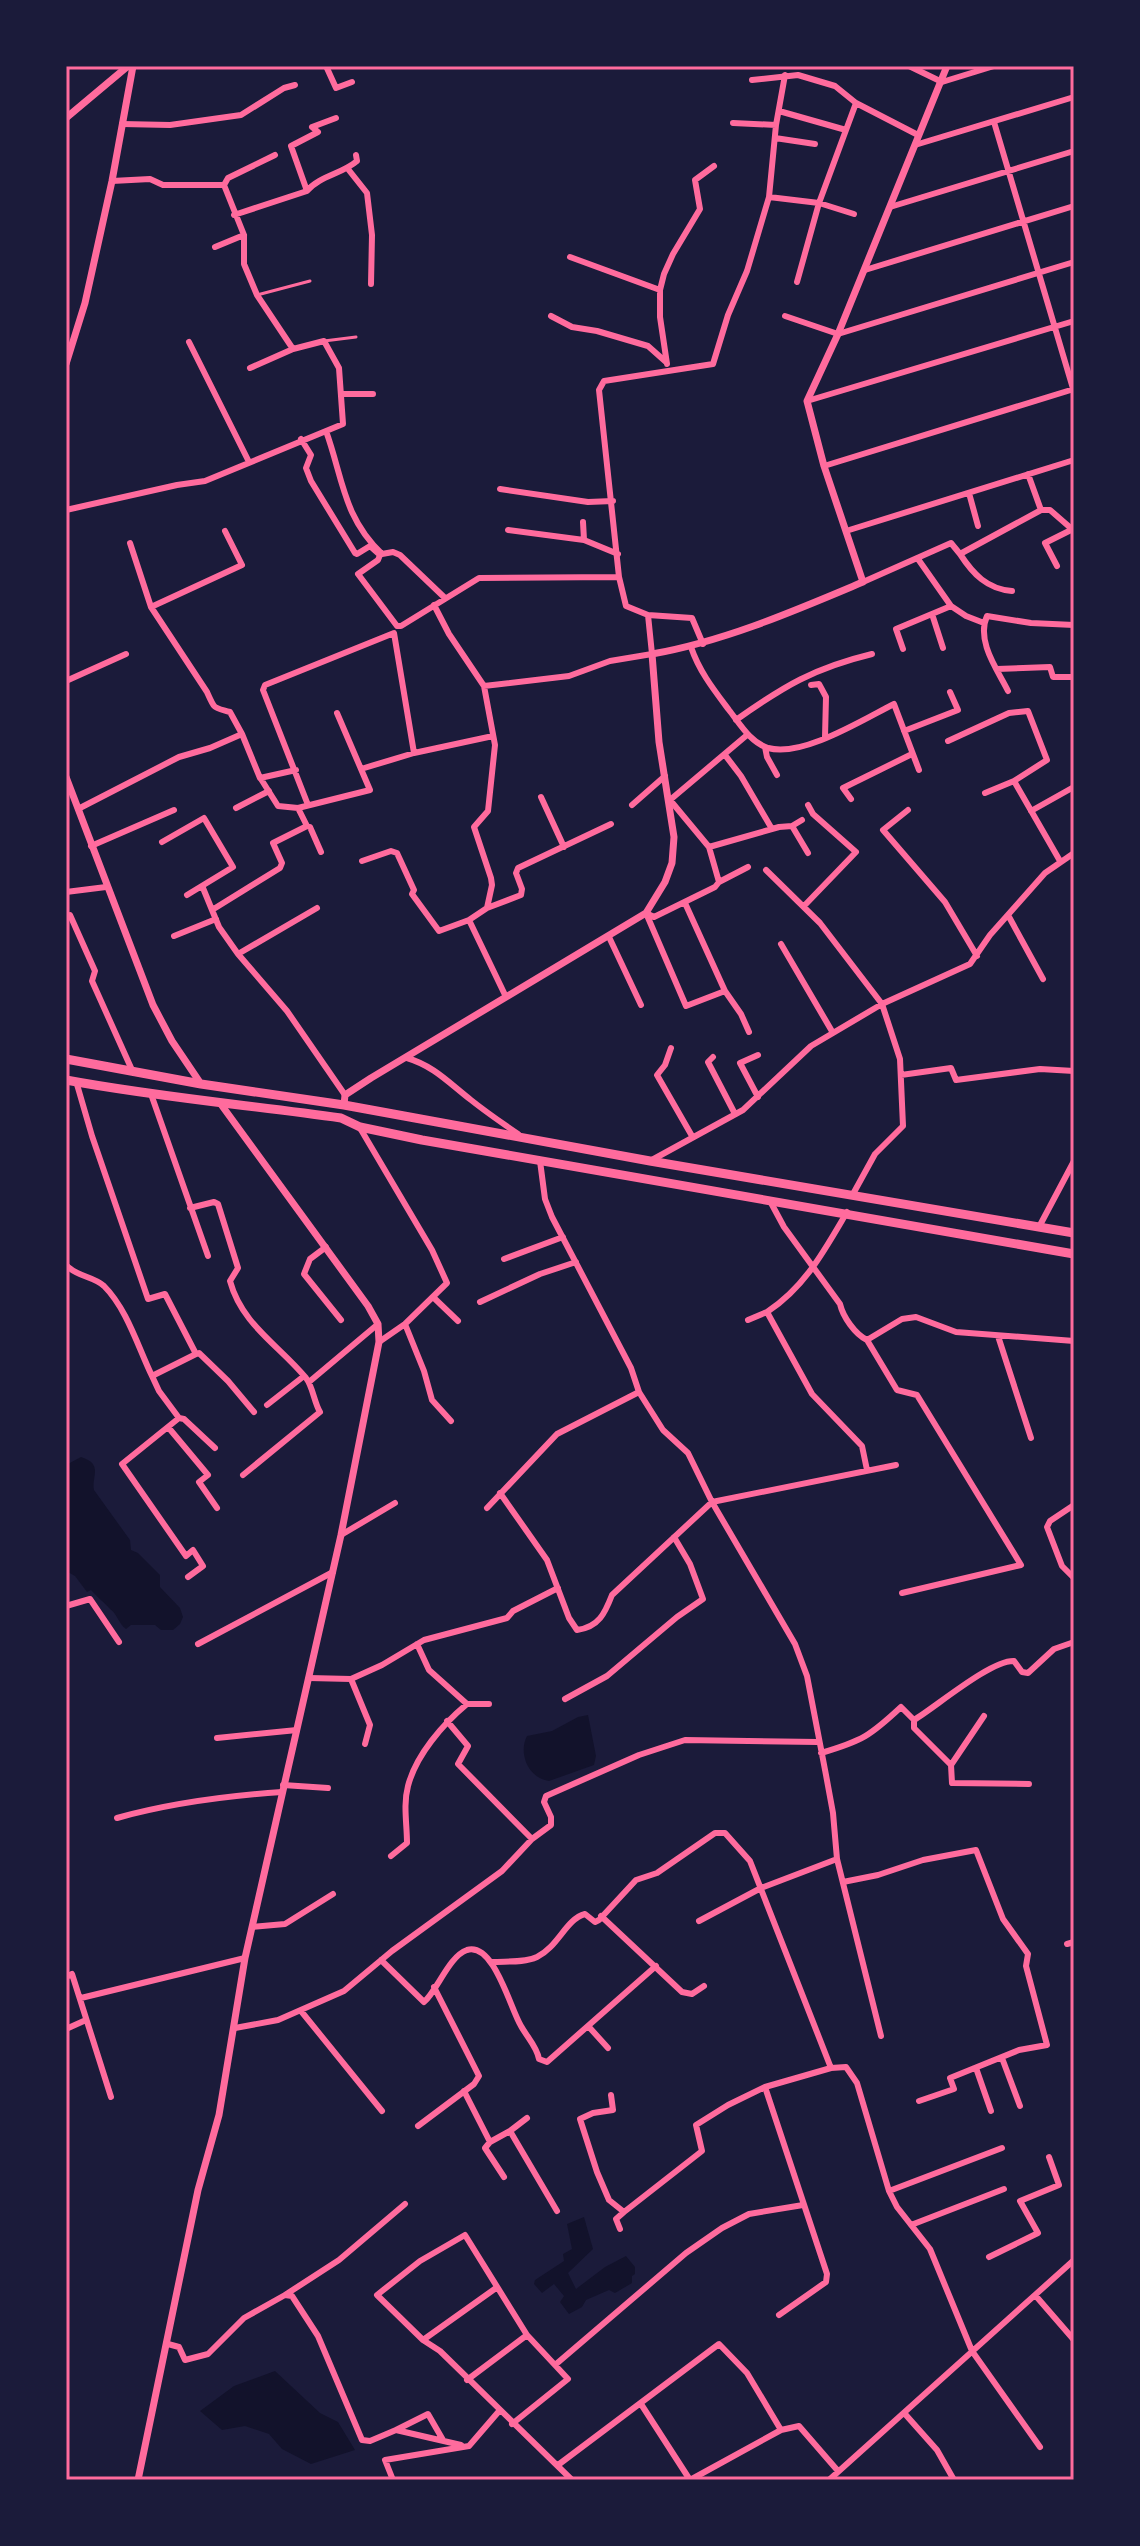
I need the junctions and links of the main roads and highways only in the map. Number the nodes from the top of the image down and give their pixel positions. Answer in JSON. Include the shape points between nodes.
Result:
{"nodes":[{"id":1,"x":66,"y":1059,"type":"edge"},
{"id":2,"x":71,"y":1080,"type":"edge"},
{"id":3,"x":344,"y":1100,"type":"junction"},
{"id":4,"x":341,"y":1118,"type":"junction"},
{"id":5,"x":871,"y":1198,"type":"junction"},
{"id":6,"x":868,"y":1216,"type":"junction"},
{"id":7,"x":1074,"y":1233,"type":"edge"},
{"id":8,"x":1074,"y":1254,"type":"edge"}],
"edges":[{"from":1,"to":3,"type":"main road","via":[[201,1084]]},
{"from":2,"to":4,"type":"main road"},
{"from":3,"to":4,"type":"main road"},
{"from":3,"to":5,"type":"main road","via":[[524,1138]]},
{"from":4,"to":6,"type":"main road","via":[[360,1127],[540,1161]]},
{"from":5,"to":6,"type":"main road"},
{"from":5,"to":7,"type":"main road"},
{"from":6,"to":8,"type":"main road"}]}
